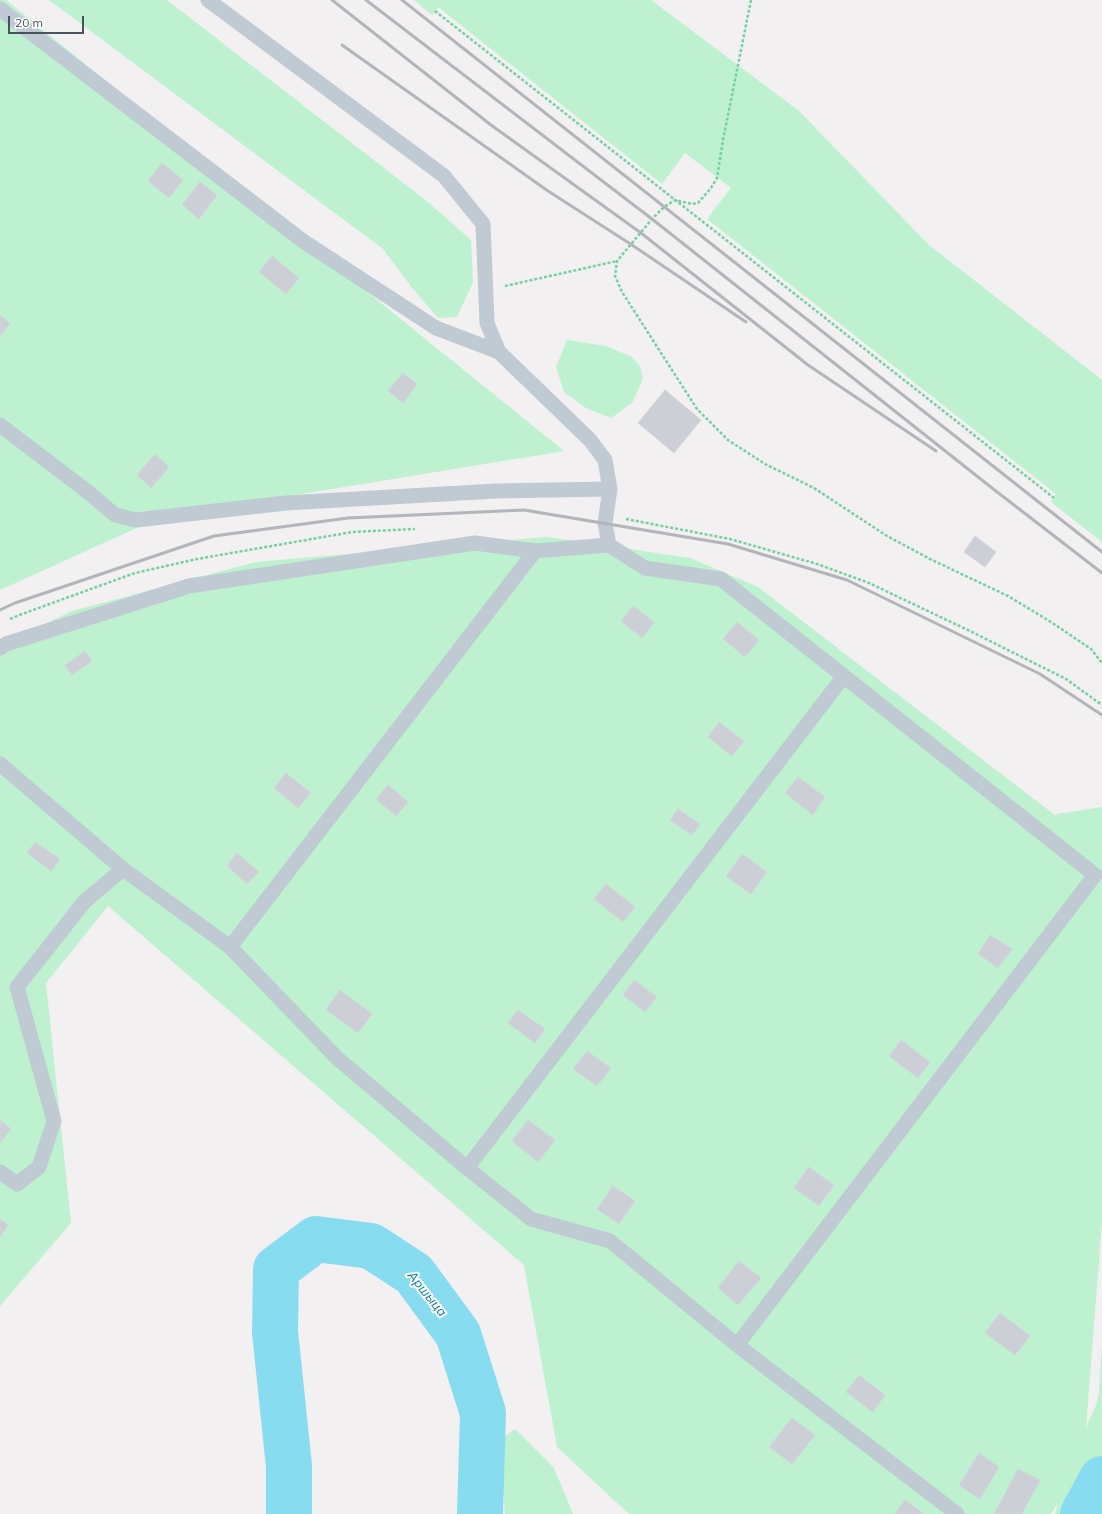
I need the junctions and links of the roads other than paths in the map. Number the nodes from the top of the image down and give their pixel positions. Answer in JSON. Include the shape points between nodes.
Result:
{"nodes":[{"id":1,"x":208,"y":0,"type":"edge"},
{"id":2,"x":0,"y":9,"type":"edge"},
{"id":3,"x":499,"y":352,"type":"junction"},
{"id":4,"x":0,"y":425,"type":"edge"},
{"id":5,"x":610,"y":489,"type":"junction"},
{"id":6,"x":609,"y":545,"type":"junction"},
{"id":7,"x":534,"y":551,"type":"junction"},
{"id":8,"x":0,"y":648,"type":"edge"},
{"id":9,"x":844,"y":676,"type":"junction"},
{"id":10,"x":0,"y":764,"type":"edge"},
{"id":11,"x":123,"y":869,"type":"junction"},
{"id":12,"x":230,"y":947,"type":"junction"},
{"id":13,"x":467,"y":1168,"type":"junction"},
{"id":14,"x":0,"y":1172,"type":"edge"},
{"id":15,"x":737,"y":1345,"type":"junction"},
{"id":16,"x":957,"y":1514,"type":"edge"}],
"edges":[{"from":1,"to":3,"type":"lane","via":[[444,176],[483,224],[488,323]]},
{"from":2,"to":3,"type":"lane","via":[[302,241],[436,328]]},
{"from":3,"to":5,"type":"lane","via":[[590,440],[605,460]]},
{"from":4,"to":5,"type":"lane","via":[[115,515],[136,520],[286,503],[496,491]]},
{"from":5,"to":6,"type":"lane","via":[[605,523]]},
{"from":6,"to":7,"type":"lane"},
{"from":6,"to":9,"type":"lane","via":[[645,568],[721,579]]},
{"from":7,"to":8,"type":"lane","via":[[475,543],[189,586]]},
{"from":7,"to":12,"type":"lane"},
{"from":9,"to":13,"type":"lane"},
{"from":9,"to":15,"type":"lane","via":[[1095,875]]},
{"from":10,"to":11,"type":"lane"},
{"from":11,"to":12,"type":"lane"},
{"from":11,"to":14,"type":"lane","via":[[86,901],[17,987],[54,1121],[39,1167],[17,1184]]},
{"from":12,"to":13,"type":"lane","via":[[337,1058]]},
{"from":13,"to":15,"type":"lane","via":[[531,1219],[610,1241]]},
{"from":15,"to":16,"type":"lane"}]}
